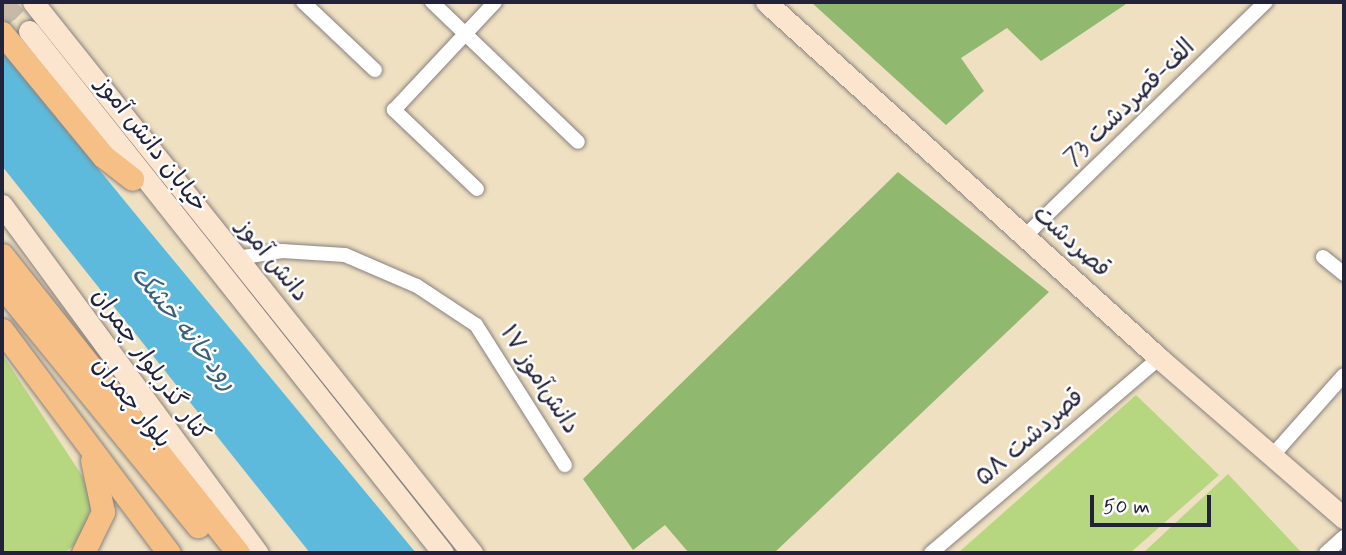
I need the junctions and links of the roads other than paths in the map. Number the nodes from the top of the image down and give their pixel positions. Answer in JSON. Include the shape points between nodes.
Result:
{"nodes":[{"id":1,"x":33,"y":2,"type":"edge"},
{"id":2,"x":303,"y":2,"type":"edge"},
{"id":3,"x":432,"y":2,"type":"edge"},
{"id":4,"x":495,"y":2,"type":"edge"},
{"id":5,"x":1266,"y":2,"type":"edge"},
{"id":6,"x":770,"y":3,"type":"edge"},
{"id":7,"x":465,"y":34,"type":"junction"},
{"id":8,"x":18,"y":38,"type":"edge"},
{"id":9,"x":375,"y":70,"type":"dead end"},
{"id":10,"x":578,"y":142,"type":"dead end"},
{"id":11,"x":132,"y":179,"type":"joint"},
{"id":12,"x":477,"y":189,"type":"dead end"},
{"id":13,"x":2,"y":205,"type":"edge"},
{"id":14,"x":1025,"y":236,"type":"junction"},
{"id":15,"x":2,"y":255,"type":"edge"},
{"id":16,"x":1323,"y":257,"type":"dead end"},
{"id":17,"x":237,"y":258,"type":"junction"},
{"id":18,"x":1344,"y":274,"type":"edge"},
{"id":19,"x":2,"y":286,"type":"edge"},
{"id":20,"x":2,"y":330,"type":"edge"},
{"id":21,"x":1159,"y":358,"type":"junction"},
{"id":22,"x":1344,"y":375,"type":"edge"},
{"id":23,"x":86,"y":444,"type":"junction"},
{"id":24,"x":1272,"y":456,"type":"junction"},
{"id":25,"x":565,"y":465,"type":"dead end"},
{"id":26,"x":1344,"y":518,"type":"edge"},
{"id":27,"x":1344,"y":537,"type":"edge"},
{"id":28,"x":83,"y":553,"type":"edge"},
{"id":29,"x":169,"y":553,"type":"edge"},
{"id":30,"x":220,"y":553,"type":"edge"},
{"id":31,"x":238,"y":553,"type":"edge"},
{"id":32,"x":258,"y":553,"type":"edge"},
{"id":33,"x":426,"y":553,"type":"edge"},
{"id":34,"x":443,"y":553,"type":"edge"},
{"id":35,"x":472,"y":553,"type":"edge"},
{"id":36,"x":931,"y":553,"type":"edge"},
{"id":37,"x":1326,"y":553,"type":"edge"}],
"edges":[{"from":1,"to":17,"type":"main road","name":"دانش آموز"},
{"from":2,"to":9,"type":"street"},
{"from":3,"to":7,"type":"street"},
{"from":4,"to":7,"type":"street"},
{"from":5,"to":14,"type":"street","name":"73 الف-قصردشت"},
{"from":6,"to":14,"type":"main road","name":"قصردشت"},
{"from":7,"to":10,"type":"street"},
{"from":7,"to":12,"type":"street","via":[[394,110]]},
{"from":8,"to":11,"type":"main road","via":[[103,156]]},
{"from":8,"to":34,"type":"main road","name":"خیابان دانش آموز"},
{"from":11,"to":33,"type":"main road","name":"خیابان دانش آموز"},
{"from":13,"to":32,"type":"main road","name":"کنار گذربلوار چمران"},
{"from":14,"to":21,"type":"main road","name":"قصردشت"},
{"from":15,"to":31,"type":"main road"},
{"from":16,"to":18,"type":"street"},
{"from":17,"to":25,"type":"street","name":"دانش‌آموز ۱۷","via":[[282,251],[345,254],[417,286],[476,324]]},
{"from":17,"to":35,"type":"main road","name":"دانش آموز"},
{"from":19,"to":30,"type":"main road","name":"بلوار چمران"},
{"from":20,"to":23,"type":"main road"},
{"from":21,"to":24,"type":"main road","name":"قصردشت"},
{"from":21,"to":36,"type":"street","name":"قصردشت ۵۸"},
{"from":22,"to":24,"type":"street"},
{"from":23,"to":28,"type":"main road","via":[[103,512]]},
{"from":23,"to":29,"type":"main road"},
{"from":24,"to":26,"type":"main road","name":"قصردشت"},
{"from":27,"to":37,"type":"street"}]}
